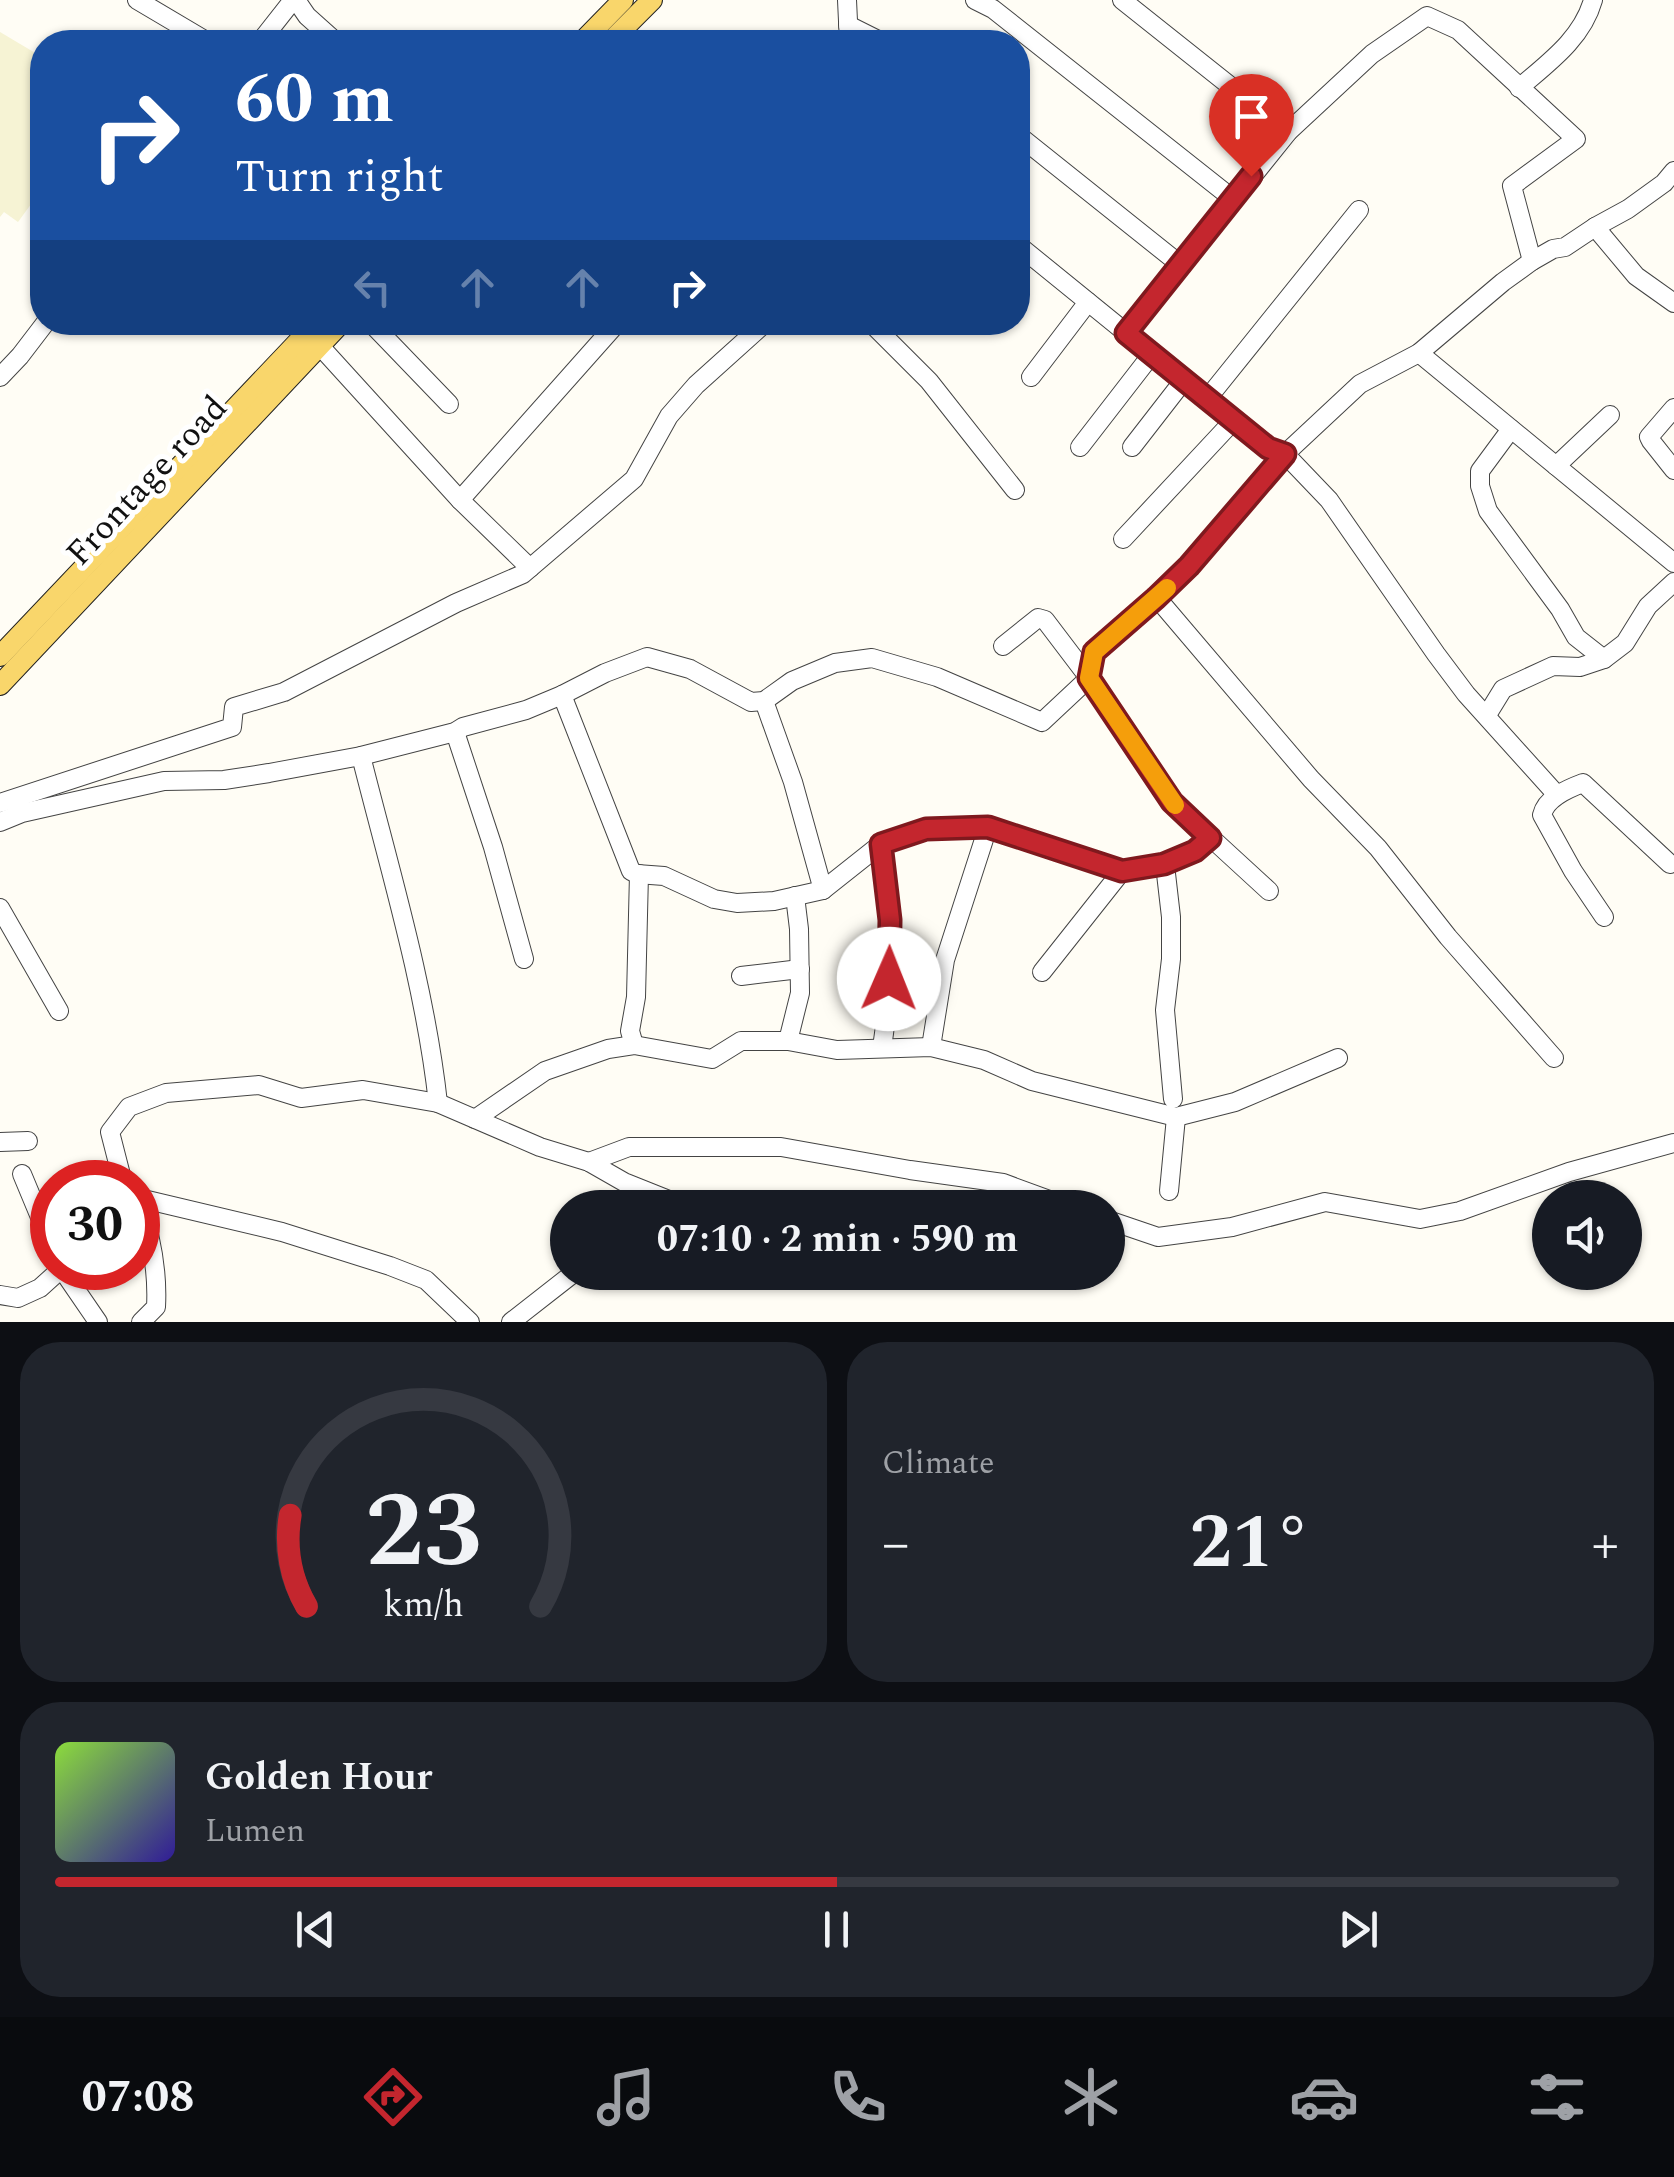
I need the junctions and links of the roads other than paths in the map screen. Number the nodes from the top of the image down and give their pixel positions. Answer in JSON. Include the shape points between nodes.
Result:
{"nodes":[{"id":1,"x":136,"y":0,"type":"edge"},
{"id":2,"x":295,"y":0,"type":"edge"},
{"id":3,"x":623,"y":0,"type":"edge"},
{"id":4,"x":652,"y":0,"type":"edge"},
{"id":5,"x":846,"y":0,"type":"edge"},
{"id":6,"x":975,"y":0,"type":"edge"},
{"id":7,"x":1122,"y":0,"type":"edge"},
{"id":8,"x":1593,"y":0,"type":"edge"},
{"id":9,"x":187,"y":30,"type":"edge"},
{"id":10,"x":270,"y":30,"type":"edge"},
{"id":11,"x":322,"y":30,"type":"edge"},
{"id":12,"x":594,"y":30,"type":"edge"},
{"id":13,"x":622,"y":30,"type":"edge"},
{"id":14,"x":849,"y":30,"type":"edge"},
{"id":15,"x":1018,"y":30,"type":"edge"},
{"id":16,"x":1030,"y":39,"type":"edge"},
{"id":17,"x":1519,"y":88,"type":"junction"},
{"id":18,"x":1288,"y":132,"type":"junction"},
{"id":19,"x":1030,"y":145,"type":"edge"},
{"id":20,"x":1671,"y":183,"type":"edge"},
{"id":21,"x":1232,"y":198,"type":"junction"},
{"id":22,"x":1358,"y":210,"type":"dead end"},
{"id":23,"x":1596,"y":226,"type":"junction"},
{"id":24,"x":1030,"y":255,"type":"edge"},
{"id":25,"x":1532,"y":261,"type":"junction"},
{"id":26,"x":1182,"y":266,"type":"junction"},
{"id":27,"x":1088,"y":302,"type":"junction"},
{"id":28,"x":1674,"y":303,"type":"edge"},
{"id":29,"x":1126,"y":333,"type":"junction"},
{"id":30,"x":36,"y":335,"type":"edge"},
{"id":31,"x":305,"y":335,"type":"edge"},
{"id":32,"x":329,"y":335,"type":"edge"},
{"id":33,"x":383,"y":335,"type":"edge"},
{"id":34,"x":603,"y":335,"type":"edge"},
{"id":35,"x":608,"y":335,"type":"edge"},
{"id":36,"x":752,"y":335,"type":"edge"},
{"id":37,"x":883,"y":335,"type":"edge"},
{"id":38,"x":606,"y":338,"type":"junction"},
{"id":39,"x":319,"y":345,"type":"junction"},
{"id":40,"x":1152,"y":354,"type":"junction"},
{"id":41,"x":1419,"y":354,"type":"junction"},
{"id":42,"x":0,"y":376,"type":"edge"},
{"id":43,"x":1031,"y":377,"type":"dead end"},
{"id":44,"x":1184,"y":380,"type":"junction"},
{"id":45,"x":1208,"y":399,"type":"junction"},
{"id":46,"x":449,"y":404,"type":"dead end"},
{"id":47,"x":1674,"y":408,"type":"edge"},
{"id":48,"x":1610,"y":414,"type":"dead end"},
{"id":49,"x":1234,"y":420,"type":"junction"},
{"id":50,"x":1511,"y":429,"type":"junction"},
{"id":51,"x":1080,"y":447,"type":"dead end"},
{"id":52,"x":1132,"y":447,"type":"dead end"},
{"id":53,"x":1285,"y":454,"type":"junction"},
{"id":54,"x":1556,"y":466,"type":"junction"},
{"id":55,"x":1674,"y":470,"type":"edge"},
{"id":56,"x":1015,"y":490,"type":"dead end"},
{"id":57,"x":460,"y":500,"type":"junction"},
{"id":58,"x":1123,"y":539,"type":"dead end"},
{"id":59,"x":1674,"y":563,"type":"edge"},
{"id":60,"x":530,"y":568,"type":"junction"},
{"id":61,"x":1674,"y":582,"type":"edge"},
{"id":62,"x":1156,"y":598,"type":"junction"},
{"id":63,"x":1003,"y":646,"type":"dead end"},
{"id":64,"x":0,"y":656,"type":"edge"},
{"id":65,"x":1604,"y":659,"type":"junction"},
{"id":66,"x":1089,"y":678,"type":"junction"},
{"id":67,"x":0,"y":685,"type":"edge"},
{"id":68,"x":562,"y":695,"type":"junction"},
{"id":69,"x":764,"y":701,"type":"junction"},
{"id":70,"x":1486,"y":715,"type":"junction"},
{"id":71,"x":454,"y":732,"type":"junction"},
{"id":72,"x":361,"y":756,"type":"junction"},
{"id":73,"x":1558,"y":795,"type":"junction"},
{"id":74,"x":0,"y":804,"type":"edge"},
{"id":75,"x":0,"y":822,"type":"edge"},
{"id":76,"x":988,"y":827,"type":"junction"},
{"id":77,"x":1210,"y":838,"type":"junction"},
{"id":78,"x":881,"y":844,"type":"junction"},
{"id":79,"x":1164,"y":864,"type":"junction"},
{"id":80,"x":1670,"y":864,"type":"dead end"},
{"id":81,"x":1122,"y":871,"type":"junction"},
{"id":82,"x":639,"y":874,"type":"junction"},
{"id":83,"x":822,"y":890,"type":"junction"},
{"id":84,"x":1269,"y":891,"type":"dead end"},
{"id":85,"x":795,"y":896,"type":"junction"},
{"id":86,"x":0,"y":908,"type":"edge"},
{"id":87,"x":1604,"y":918,"type":"dead end"},
{"id":88,"x":524,"y":960,"type":"dead end"},
{"id":89,"x":800,"y":969,"type":"junction"},
{"id":90,"x":1042,"y":972,"type":"dead end"},
{"id":91,"x":740,"y":976,"type":"dead end"},
{"id":92,"x":59,"y":1011,"type":"dead end"},
{"id":93,"x":788,"y":1041,"type":"junction"},
{"id":94,"x":634,"y":1045,"type":"junction"},
{"id":95,"x":931,"y":1047,"type":"junction"},
{"id":96,"x":882,"y":1048,"type":"junction"},
{"id":97,"x":1338,"y":1058,"type":"dead end"},
{"id":98,"x":1554,"y":1058,"type":"dead end"},
{"id":99,"x":438,"y":1103,"type":"junction"},
{"id":100,"x":1174,"y":1108,"type":"junction"},
{"id":101,"x":475,"y":1119,"type":"junction"},
{"id":102,"x":28,"y":1141,"type":"dead end"},
{"id":103,"x":0,"y":1142,"type":"edge"},
{"id":104,"x":1674,"y":1143,"type":"edge"},
{"id":105,"x":117,"y":1160,"type":"edge"},
{"id":106,"x":589,"y":1162,"type":"junction"},
{"id":107,"x":22,"y":1174,"type":"dead end"},
{"id":108,"x":639,"y":1190,"type":"edge"},
{"id":109,"x":1022,"y":1190,"type":"edge"},
{"id":110,"x":1168,"y":1190,"type":"dead end"},
{"id":111,"x":30,"y":1193,"type":"edge"},
{"id":112,"x":160,"y":1203,"type":"edge"},
{"id":113,"x":1125,"y":1226,"type":"edge"},
{"id":114,"x":36,"y":1290,"type":"edge"},
{"id":115,"x":76,"y":1290,"type":"edge"},
{"id":116,"x":157,"y":1290,"type":"edge"},
{"id":117,"x":552,"y":1290,"type":"edge"},
{"id":118,"x":0,"y":1295,"type":"edge"},
{"id":119,"x":98,"y":1322,"type":"edge"},
{"id":120,"x":141,"y":1322,"type":"edge"},
{"id":121,"x":470,"y":1322,"type":"edge"},
{"id":122,"x":511,"y":1322,"type":"edge"}],
"edges":[{"from":1,"to":9,"type":"street"},
{"from":2,"to":10,"type":"street"},
{"from":2,"to":11,"type":"street"},
{"from":3,"to":12,"type":"main road"},
{"from":4,"to":13,"type":"main road"},
{"from":5,"to":14,"type":"street"},
{"from":6,"to":15,"type":"street"},
{"from":7,"to":18,"type":"street"},
{"from":8,"to":17,"type":"street","via":[[1570,44]]},
{"from":16,"to":21,"type":"street"},
{"from":17,"to":18,"type":"street","via":[[1458,30],[1427,16],[1372,54]]},
{"from":17,"to":25,"type":"street","via":[[1576,138],[1512,186]]},
{"from":18,"to":21,"type":"street"},
{"from":19,"to":26,"type":"street"},
{"from":20,"to":23,"type":"street"},
{"from":21,"to":26,"type":"street"},
{"from":22,"to":45,"type":"street"},
{"from":23,"to":25,"type":"street"},
{"from":23,"to":28,"type":"street","via":[[1636,276]]},
{"from":24,"to":27,"type":"street"},
{"from":25,"to":41,"type":"street"},
{"from":26,"to":29,"type":"street"},
{"from":27,"to":29,"type":"street"},
{"from":27,"to":43,"type":"street"},
{"from":29,"to":40,"type":"street"},
{"from":30,"to":42,"type":"street"},
{"from":31,"to":64,"type":"main road"},
{"from":32,"to":39,"type":"main road","name":"Frontage road"},
{"from":33,"to":46,"type":"street"},
{"from":34,"to":38,"type":"street"},
{"from":35,"to":38,"type":"street"},
{"from":36,"to":60,"type":"street","via":[[668,416],[634,478]]},
{"from":37,"to":56,"type":"street","via":[[929,380]]},
{"from":38,"to":57,"type":"street"},
{"from":39,"to":57,"type":"street"},
{"from":39,"to":67,"type":"main road","name":"Frontage road"},
{"from":40,"to":44,"type":"street"},
{"from":40,"to":51,"type":"street"},
{"from":41,"to":50,"type":"street"},
{"from":41,"to":53,"type":"street","via":[[1360,384]]},
{"from":44,"to":45,"type":"street"},
{"from":44,"to":52,"type":"street"},
{"from":45,"to":49,"type":"street"},
{"from":47,"to":55,"type":"street","via":[[1650,441]]},
{"from":48,"to":54,"type":"street"},
{"from":49,"to":53,"type":"street"},
{"from":49,"to":58,"type":"street"},
{"from":50,"to":54,"type":"street"},
{"from":50,"to":65,"type":"street","via":[[1480,471],[1488,511],[1576,637]]},
{"from":53,"to":62,"type":"street"},
{"from":53,"to":70,"type":"street","via":[[1330,500]]},
{"from":54,"to":59,"type":"street"},
{"from":57,"to":60,"type":"street"},
{"from":60,"to":74,"type":"street","via":[[284,692],[234,707],[232,728]]},
{"from":61,"to":65,"type":"street","via":[[1648,606],[1625,644]]},
{"from":62,"to":66,"type":"street","via":[[1094,652]]},
{"from":62,"to":98,"type":"street"},
{"from":63,"to":66,"type":"street","via":[[1041,618]]},
{"from":65,"to":70,"type":"street","via":[[1554,666],[1503,689]]},
{"from":66,"to":69,"type":"street","via":[[1042,722],[937,677],[872,658],[835,663]]},
{"from":66,"to":77,"type":"street","via":[[1172,802]]},
{"from":68,"to":69,"type":"street","via":[[647,657],[690,669],[751,702]]},
{"from":68,"to":71,"type":"street"},
{"from":68,"to":82,"type":"street"},
{"from":69,"to":83,"type":"street"},
{"from":70,"to":73,"type":"street"},
{"from":71,"to":72,"type":"street"},
{"from":71,"to":88,"type":"street"},
{"from":72,"to":75,"type":"street","via":[[224,780],[164,781]]},
{"from":72,"to":99,"type":"street","via":[[414,964]]},
{"from":73,"to":80,"type":"street","via":[[1583,783]]},
{"from":73,"to":87,"type":"street","via":[[1542,815]]},
{"from":76,"to":78,"type":"street","via":[[926,829]]},
{"from":76,"to":81,"type":"street"},
{"from":76,"to":95,"type":"street","via":[[945,960]]},
{"from":77,"to":79,"type":"street"},
{"from":77,"to":84,"type":"street"},
{"from":78,"to":83,"type":"street"},
{"from":78,"to":96,"type":"street","via":[[890,920]]},
{"from":79,"to":81,"type":"street"},
{"from":79,"to":100,"type":"street"},
{"from":81,"to":90,"type":"street"},
{"from":82,"to":85,"type":"street","via":[[664,876],[737,903]]},
{"from":82,"to":94,"type":"street"},
{"from":83,"to":85,"type":"street"},
{"from":85,"to":89,"type":"street"},
{"from":86,"to":92,"type":"street"},
{"from":89,"to":91,"type":"street"},
{"from":89,"to":93,"type":"street"},
{"from":93,"to":94,"type":"street","via":[[741,1041],[712,1059]]},
{"from":93,"to":96,"type":"street","via":[[837,1050]]},
{"from":94,"to":101,"type":"street","via":[[545,1071]]},
{"from":95,"to":96,"type":"street"},
{"from":95,"to":100,"type":"street","via":[[1032,1081]]},
{"from":97,"to":100,"type":"street","via":[[1235,1102]]},
{"from":99,"to":101,"type":"street"},
{"from":99,"to":105,"type":"street","via":[[364,1090],[301,1098],[259,1085],[166,1093],[129,1106],[110,1132]]},
{"from":100,"to":110,"type":"street"},
{"from":101,"to":106,"type":"street"},
{"from":102,"to":103,"type":"street"},
{"from":104,"to":113,"type":"street","via":[[1420,1219],[1325,1202],[1232,1227],[1158,1237]]},
{"from":106,"to":108,"type":"street"},
{"from":106,"to":109,"type":"street","via":[[628,1147],[781,1147]]},
{"from":107,"to":111,"type":"street"},
{"from":112,"to":121,"type":"street","via":[[282,1232],[426,1280]]},
{"from":114,"to":118,"type":"street","via":[[18,1298]]},
{"from":115,"to":119,"type":"street"},
{"from":116,"to":120,"type":"street","via":[[156,1308]]},
{"from":117,"to":122,"type":"street"}]}
